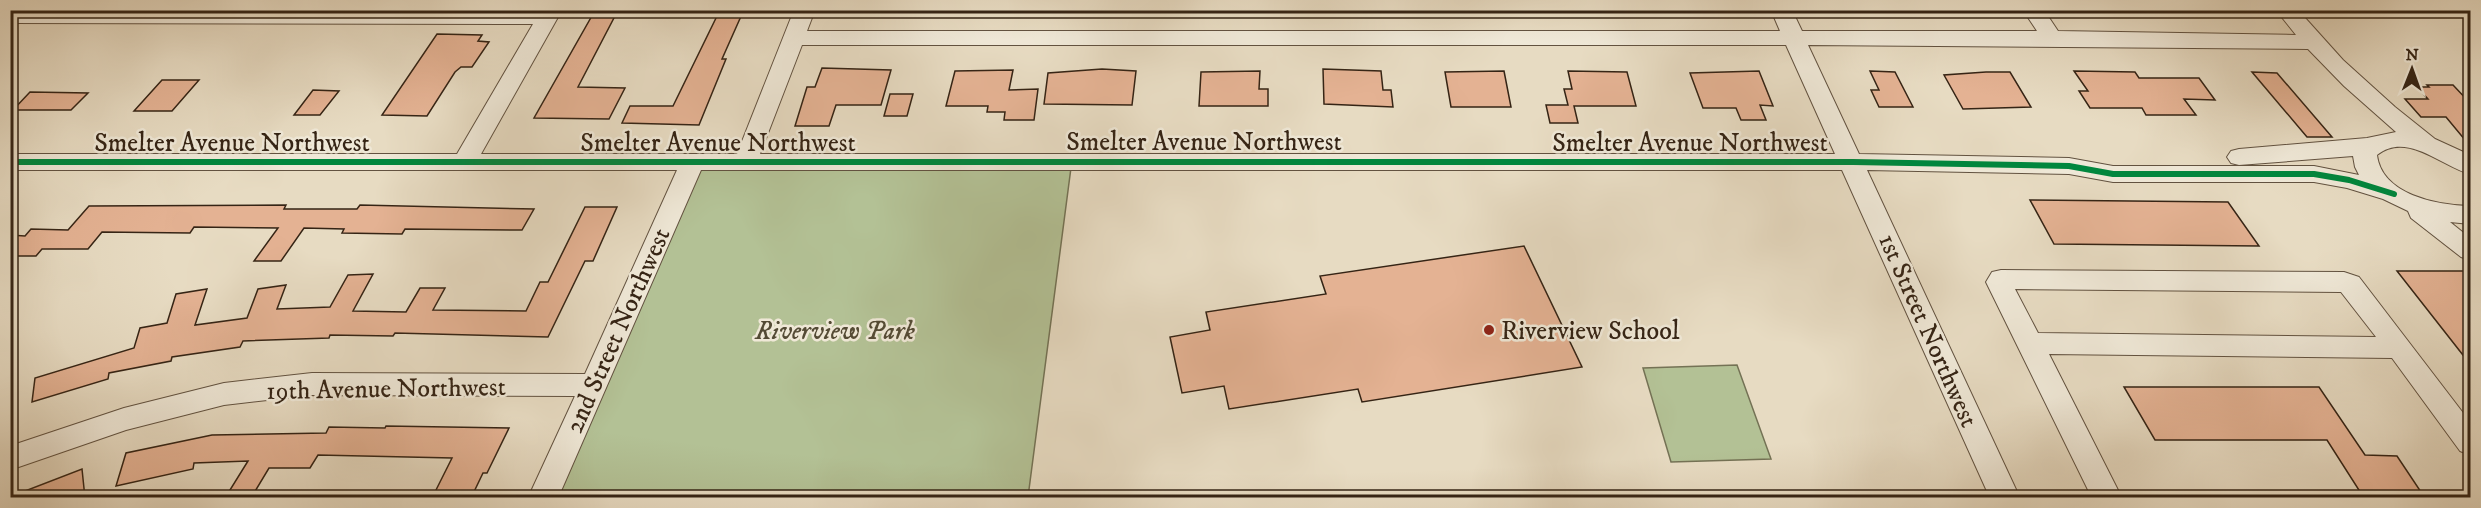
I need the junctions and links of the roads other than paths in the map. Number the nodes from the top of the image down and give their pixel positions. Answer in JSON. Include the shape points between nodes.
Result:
{"nodes":[{"id":1,"x":805,"y":10,"type":"edge"},
{"id":2,"x":1781,"y":10,"type":"edge"},
{"id":3,"x":2033,"y":10,"type":"edge"},
{"id":4,"x":2286,"y":10,"type":"edge"},
{"id":5,"x":550,"y":14,"type":"edge"},
{"id":6,"x":10,"y":17,"type":"edge"},
{"id":7,"x":795,"y":38,"type":"junction"},
{"id":8,"x":2052,"y":38,"type":"junction"},
{"id":9,"x":1794,"y":40,"type":"junction"},
{"id":10,"x":2314,"y":42,"type":"junction"},
{"id":11,"x":2340,"y":72,"type":"junction"},
{"id":12,"x":2374,"y":144,"type":"junction"},
{"id":13,"x":2431,"y":146,"type":"junction"},
{"id":14,"x":10,"y":162,"type":"edge"},
{"id":15,"x":464,"y":162,"type":"junction"},
{"id":16,"x":693,"y":162,"type":"junction"},
{"id":17,"x":1853,"y":162,"type":"junction"},
{"id":18,"x":2467,"y":162,"type":"edge"},
{"id":19,"x":745,"y":163,"type":"junction"},
{"id":20,"x":2068,"y":166,"type":"junction"},
{"id":21,"x":2401,"y":198,"type":"junction"},
{"id":22,"x":2470,"y":215,"type":"edge"},
{"id":23,"x":2470,"y":250,"type":"edge"},
{"id":24,"x":2030,"y":343,"type":"junction"},
{"id":25,"x":2399,"y":348,"type":"junction"},
{"id":26,"x":591,"y":385,"type":"junction"},
{"id":27,"x":2470,"y":443,"type":"edge"},
{"id":28,"x":10,"y":458,"type":"edge"},
{"id":29,"x":543,"y":498,"type":"edge"},
{"id":30,"x":2005,"y":498,"type":"edge"},
{"id":31,"x":2107,"y":498,"type":"edge"}],
"edges":[{"from":1,"to":7,"type":"street"},
{"from":2,"to":9,"type":"street","name":"1st Street Northwest"},
{"from":3,"to":8,"type":"street"},
{"from":4,"to":10,"type":"street"},
{"from":5,"to":6,"type":"street"},
{"from":5,"to":15,"type":"street"},
{"from":7,"to":9,"type":"street"},
{"from":7,"to":19,"type":"street"},
{"from":8,"to":9,"type":"street"},
{"from":8,"to":10,"type":"street"},
{"from":9,"to":17,"type":"street","name":"1st Street Northwest"},
{"from":10,"to":11,"type":"street"},
{"from":11,"to":12,"type":"street","via":[[2369,117]]},
{"from":11,"to":13,"type":"street","via":[[2388,115]]},
{"from":12,"to":13,"type":"street","name":"Smelter Avenue Northwest","via":[[2402,140]]},
{"from":12,"to":20,"type":"street","name":"Smelter Avenue Northwest","via":[[2270,156],[2102,158]]},
{"from":12,"to":21,"type":"street","via":[[2365,152],[2366,168],[2381,186]]},
{"from":13,"to":18,"type":"street"},
{"from":14,"to":15,"type":"street","name":"Smelter Avenue Northwest"},
{"from":15,"to":16,"type":"street","name":"Smelter Avenue Northwest"},
{"from":16,"to":19,"type":"street","name":"Smelter Avenue Northwest"},
{"from":16,"to":26,"type":"street","name":"2nd Street Northwest"},
{"from":17,"to":19,"type":"street","name":"Smelter Avenue Northwest"},
{"from":17,"to":20,"type":"street","name":"Smelter Avenue Northwest"},
{"from":17,"to":30,"type":"street","name":"1st Street Northwest"},
{"from":20,"to":21,"type":"street","name":"Smelter Avenue Northwest","via":[[2113,174],[2314,174],[2349,180]]},
{"from":21,"to":22,"type":"street","name":"Smelter Avenue Northwest","via":[[2440,213]]},
{"from":21,"to":23,"type":"street"},
{"from":24,"to":25,"type":"street"},
{"from":24,"to":25,"type":"street","via":[[1999,282],[2001,279],[2344,282],[2350,284]]},
{"from":24,"to":31,"type":"street"},
{"from":25,"to":27,"type":"street"},
{"from":26,"to":28,"type":"street","name":"19th Avenue Northwest","via":[[312,384],[224,394],[124,419]]},
{"from":26,"to":29,"type":"street","name":"2nd Street Northwest"}]}
